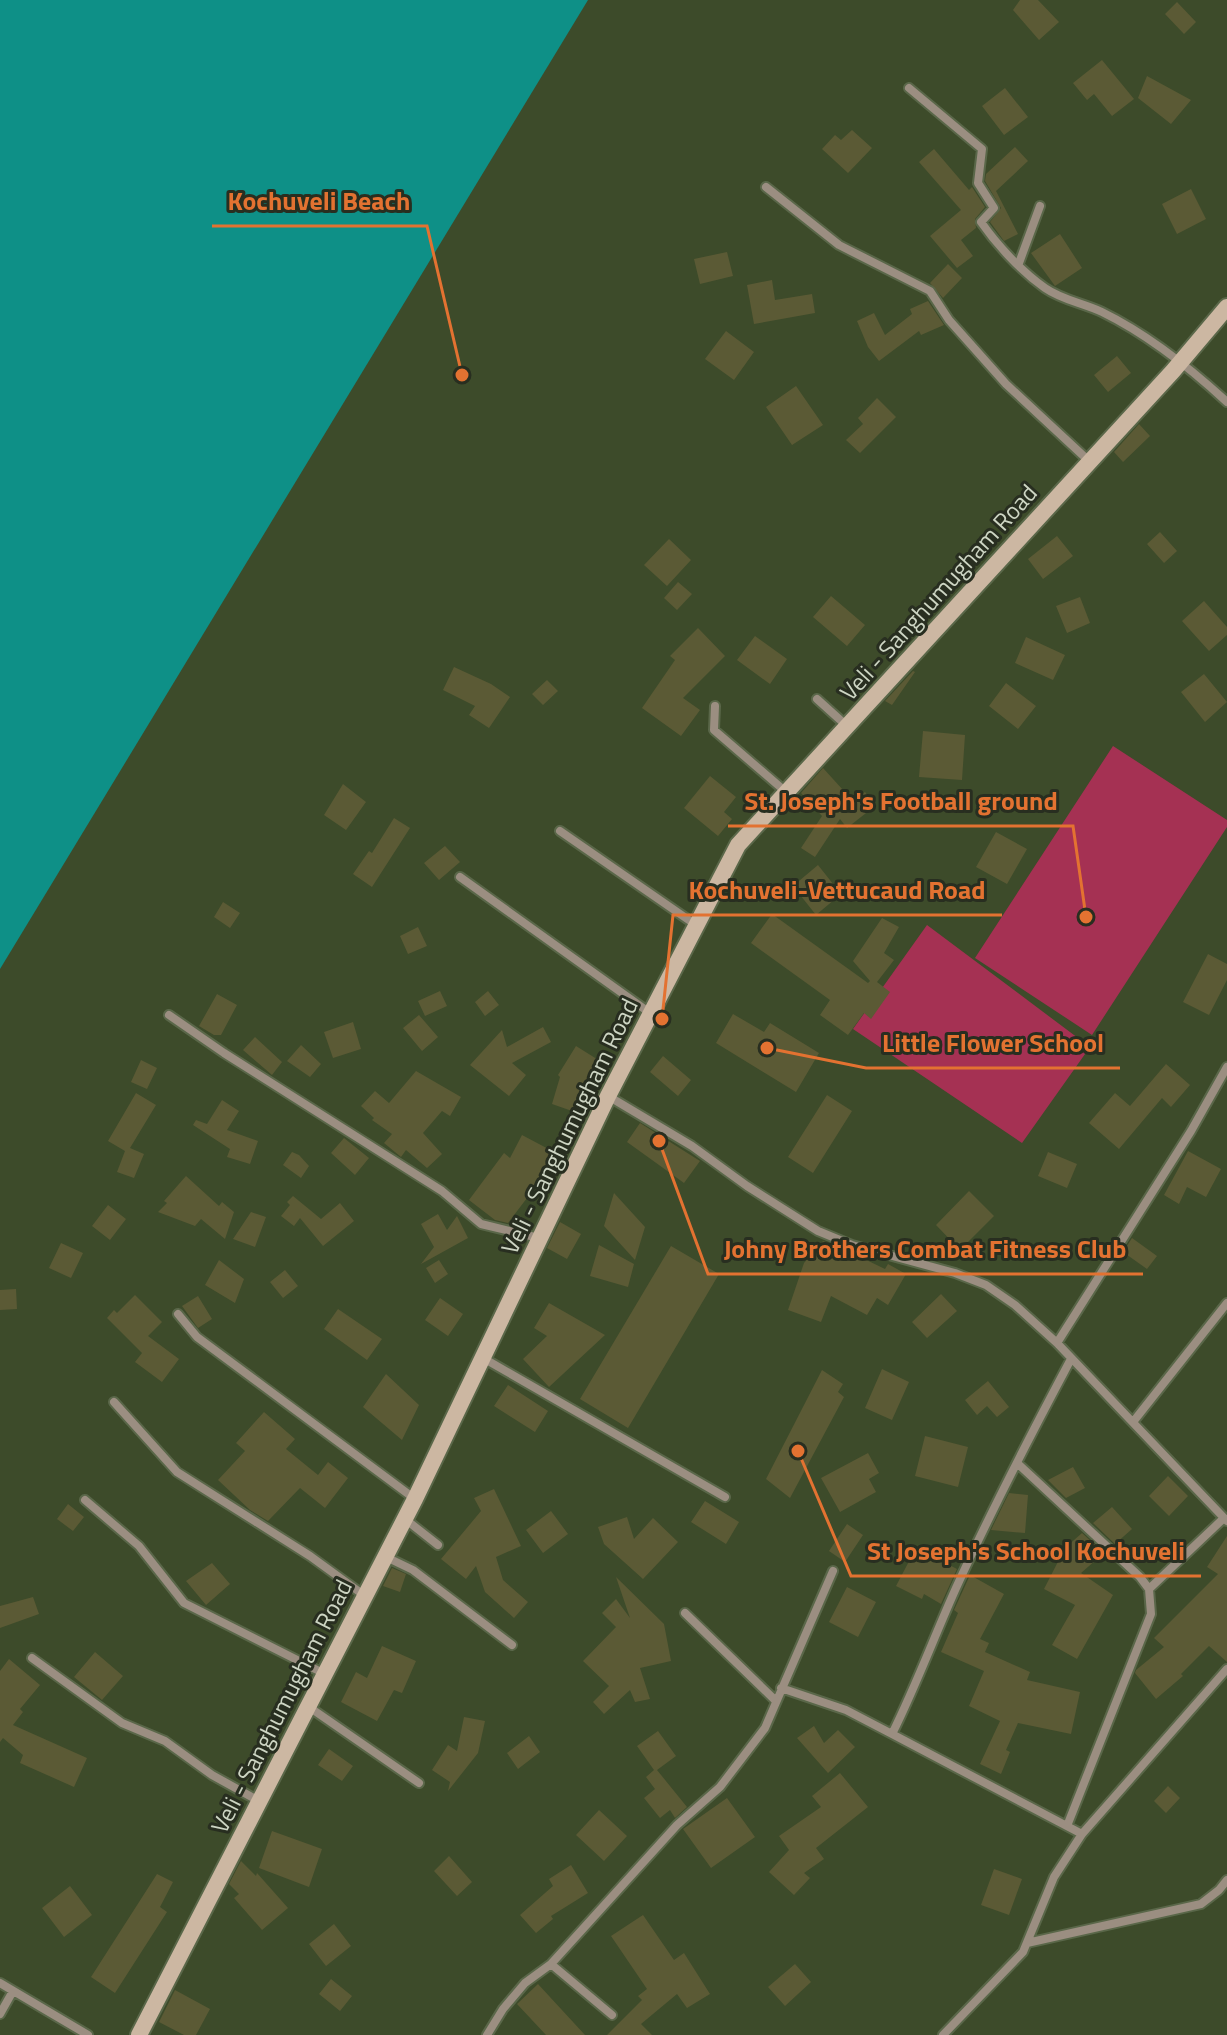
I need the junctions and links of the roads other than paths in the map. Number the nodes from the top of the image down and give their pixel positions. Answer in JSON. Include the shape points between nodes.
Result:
{"nodes":[{"id":1,"x":909,"y":88,"type":"dead end"},
{"id":2,"x":766,"y":187,"type":"dead end"},
{"id":3,"x":1040,"y":206,"type":"dead end"},
{"id":4,"x":1019,"y":263,"type":"junction"},
{"id":5,"x":1227,"y":307,"type":"edge"},
{"id":6,"x":1181,"y":360,"type":"junction"},
{"id":7,"x":1227,"y":402,"type":"edge"},
{"id":8,"x":1090,"y":462,"type":"junction"},
{"id":9,"x":817,"y":699,"type":"dead end"},
{"id":10,"x":715,"y":706,"type":"dead end"},
{"id":11,"x":848,"y":727,"type":"junction"},
{"id":12,"x":787,"y":792,"type":"junction"},
{"id":13,"x":560,"y":831,"type":"dead end"},
{"id":14,"x":460,"y":877,"type":"dead end"},
{"id":15,"x":697,"y":925,"type":"junction"},
{"id":16,"x":651,"y":1014,"type":"junction"},
{"id":17,"x":169,"y":1015,"type":"dead end"},
{"id":18,"x":1227,"y":1067,"type":"edge"},
{"id":19,"x":608,"y":1096,"type":"junction"},
{"id":20,"x":540,"y":1238,"type":"junction"},
{"id":21,"x":1227,"y":1303,"type":"edge"},
{"id":22,"x":178,"y":1314,"type":"dead end"},
{"id":23,"x":1057,"y":1343,"type":"junction"},
{"id":24,"x":483,"y":1358,"type":"junction"},
{"id":25,"x":1071,"y":1359,"type":"junction"},
{"id":26,"x":114,"y":1402,"type":"dead end"},
{"id":27,"x":1133,"y":1422,"type":"junction"},
{"id":28,"x":1017,"y":1463,"type":"junction"},
{"id":29,"x":725,"y":1497,"type":"dead end"},
{"id":30,"x":415,"y":1499,"type":"junction"},
{"id":31,"x":85,"y":1500,"type":"dead end"},
{"id":32,"x":404,"y":1519,"type":"junction"},
{"id":33,"x":1226,"y":1520,"type":"edge"},
{"id":34,"x":438,"y":1545,"type":"dead end"},
{"id":35,"x":385,"y":1556,"type":"junction"},
{"id":36,"x":833,"y":1571,"type":"dead end"},
{"id":37,"x":1149,"y":1589,"type":"junction"},
{"id":38,"x":365,"y":1596,"type":"junction"},
{"id":39,"x":685,"y":1613,"type":"dead end"},
{"id":40,"x":512,"y":1645,"type":"dead end"},
{"id":41,"x":32,"y":1658,"type":"dead end"},
{"id":42,"x":1227,"y":1669,"type":"edge"},
{"id":43,"x":325,"y":1674,"type":"junction"},
{"id":44,"x":781,"y":1688,"type":"junction"},
{"id":45,"x":776,"y":1701,"type":"junction"},
{"id":46,"x":308,"y":1706,"type":"junction"},
{"id":47,"x":892,"y":1734,"type":"junction"},
{"id":48,"x":419,"y":1783,"type":"dead end"},
{"id":49,"x":259,"y":1801,"type":"junction"},
{"id":50,"x":1067,"y":1826,"type":"junction"},
{"id":51,"x":1082,"y":1834,"type":"junction"},
{"id":52,"x":1227,"y":1880,"type":"edge"},
{"id":53,"x":1027,"y":1943,"type":"junction"},
{"id":54,"x":551,"y":1964,"type":"junction"},
{"id":55,"x":0,"y":1983,"type":"edge"},
{"id":56,"x":13,"y":1991,"type":"junction"},
{"id":57,"x":0,"y":2014,"type":"edge"},
{"id":58,"x":612,"y":2015,"type":"dead end"},
{"id":59,"x":88,"y":2035,"type":"edge"},
{"id":60,"x":139,"y":2035,"type":"edge"},
{"id":61,"x":487,"y":2035,"type":"edge"},
{"id":62,"x":943,"y":2035,"type":"edge"}],
"edges":[{"from":1,"to":4,"type":"street","via":[[982,149],[978,183],[994,208],[981,222]]},
{"from":2,"to":8,"type":"street","via":[[839,245],[930,291],[1006,384]]},
{"from":3,"to":4,"type":"street"},
{"from":4,"to":6,"type":"street","via":[[1045,288],[1101,312]]},
{"from":5,"to":6,"type":"main road","name":"Veli - Sanghumugham Road"},
{"from":6,"to":7,"type":"street"},
{"from":6,"to":8,"type":"main road","name":"Veli - Sanghumugham Road"},
{"from":8,"to":11,"type":"main road","name":"Veli - Sanghumugham Road"},
{"from":9,"to":11,"type":"street"},
{"from":10,"to":12,"type":"street","via":[[714,730]]},
{"from":11,"to":12,"type":"main road","name":"Veli - Sanghumugham Road"},
{"from":12,"to":15,"type":"main road","name":"Veli - Sanghumugham Road","via":[[738,845]]},
{"from":13,"to":15,"type":"street"},
{"from":14,"to":16,"type":"street"},
{"from":15,"to":16,"type":"main road","name":"Veli - Sanghumugham Road"},
{"from":16,"to":19,"type":"main road","name":"Veli - Sanghumugham Road"},
{"from":17,"to":20,"type":"street","via":[[442,1191],[481,1224]]},
{"from":18,"to":23,"type":"street"},
{"from":19,"to":20,"type":"main road","name":"Veli - Sanghumugham Road"},
{"from":19,"to":23,"type":"street","via":[[818,1231],[986,1285]]},
{"from":20,"to":24,"type":"main road","name":"Veli - Sanghumugham Road"},
{"from":21,"to":27,"type":"street"},
{"from":22,"to":30,"type":"street","via":[[197,1337]]},
{"from":23,"to":25,"type":"street"},
{"from":24,"to":29,"type":"street"},
{"from":24,"to":30,"type":"main road","name":"Veli - Sanghumugham Road"},
{"from":25,"to":27,"type":"street"},
{"from":25,"to":28,"type":"street"},
{"from":26,"to":38,"type":"street","via":[[177,1472]]},
{"from":27,"to":33,"type":"street"},
{"from":28,"to":37,"type":"street"},
{"from":28,"to":47,"type":"street"},
{"from":30,"to":32,"type":"main road","name":"Veli - Sanghumugham Road"},
{"from":31,"to":43,"type":"street","via":[[139,1546],[184,1603]]},
{"from":32,"to":34,"type":"street"},
{"from":32,"to":35,"type":"main road","name":"Veli - Sanghumugham Road"},
{"from":33,"to":37,"type":"street"},
{"from":35,"to":38,"type":"main road","name":"Veli - Sanghumugham Road"},
{"from":35,"to":40,"type":"street","via":[[413,1570]]},
{"from":36,"to":44,"type":"street"},
{"from":37,"to":50,"type":"street","via":[[1151,1614]]},
{"from":38,"to":43,"type":"main road","name":"Veli - Sanghumugham Road"},
{"from":39,"to":45,"type":"street"},
{"from":41,"to":49,"type":"street","via":[[122,1723],[165,1741]]},
{"from":42,"to":51,"type":"street"},
{"from":43,"to":46,"type":"main road","name":"Veli - Sanghumugham Road"},
{"from":44,"to":45,"type":"street"},
{"from":44,"to":47,"type":"street","via":[[846,1710]]},
{"from":45,"to":54,"type":"street","via":[[765,1728],[720,1787],[677,1825]]},
{"from":46,"to":48,"type":"street"},
{"from":46,"to":49,"type":"main road","name":"Veli - Sanghumugham Road"},
{"from":47,"to":50,"type":"street"},
{"from":49,"to":60,"type":"main road","name":"Veli - Sanghumugham Road"},
{"from":50,"to":51,"type":"street"},
{"from":51,"to":53,"type":"street","via":[[1054,1877]]},
{"from":52,"to":53,"type":"street","via":[[1201,1904]]},
{"from":53,"to":62,"type":"street"},
{"from":54,"to":58,"type":"street"},
{"from":54,"to":61,"type":"street","via":[[525,1983]]},
{"from":55,"to":56,"type":"street"},
{"from":56,"to":57,"type":"street"},
{"from":56,"to":59,"type":"street"}]}
